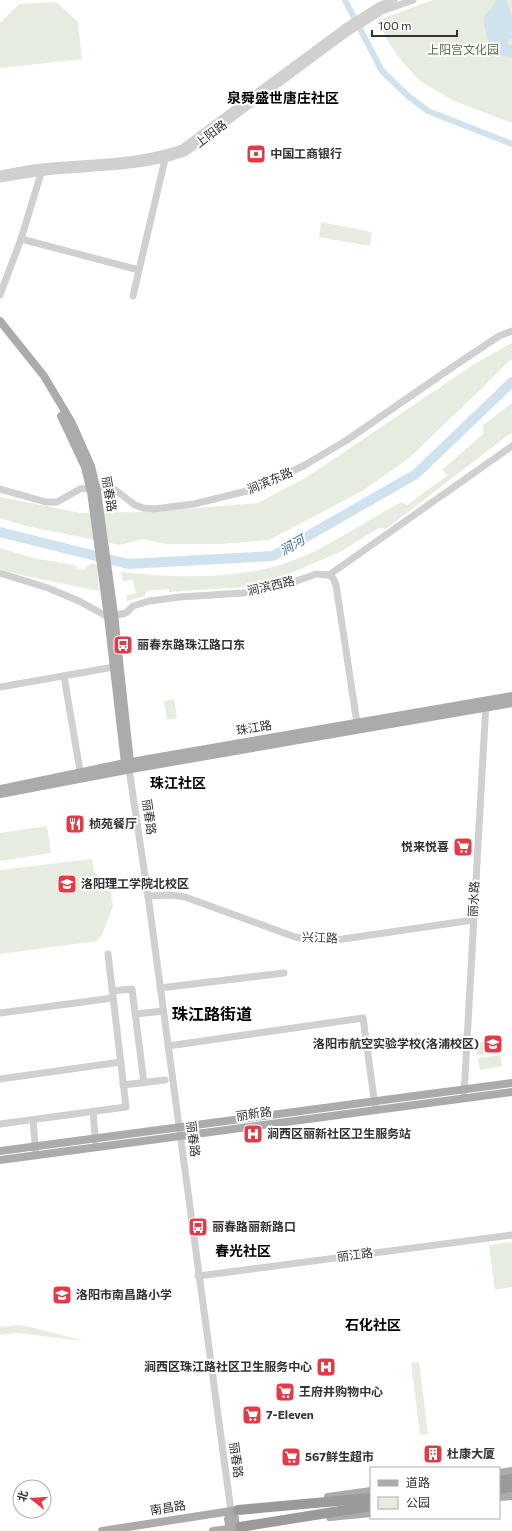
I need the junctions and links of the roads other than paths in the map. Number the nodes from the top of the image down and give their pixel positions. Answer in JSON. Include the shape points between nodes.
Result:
{"nodes":[{"id":1,"x":394,"y":0,"type":"edge"},
{"id":2,"x":413,"y":0,"type":"edge"},
{"id":3,"x":374,"y":12,"type":"junction"},
{"id":4,"x":166,"y":156,"type":"junction"},
{"id":5,"x":42,"y":170,"type":"junction"},
{"id":6,"x":0,"y":174,"type":"edge"},
{"id":7,"x":0,"y":179,"type":"edge"},
{"id":8,"x":21,"y":239,"type":"junction"},
{"id":9,"x":139,"y":270,"type":"junction"},
{"id":10,"x":0,"y":295,"type":"edge"},
{"id":11,"x":133,"y":296,"type":"dead end"},
{"id":12,"x":0,"y":321,"type":"edge"},
{"id":13,"x":0,"y":329,"type":"edge"},
{"id":14,"x":512,"y":331,"type":"edge"},
{"id":15,"x":512,"y":446,"type":"edge"},
{"id":16,"x":0,"y":489,"type":"edge"},
{"id":17,"x":93,"y":489,"type":"junction"},
{"id":18,"x":0,"y":573,"type":"edge"},
{"id":19,"x":329,"y":575,"type":"junction"},
{"id":20,"x":111,"y":615,"type":"junction"},
{"id":21,"x":114,"y":667,"type":"junction"},
{"id":22,"x":64,"y":676,"type":"junction"},
{"id":23,"x":0,"y":687,"type":"edge"},
{"id":24,"x":512,"y":696,"type":"edge"},
{"id":25,"x":512,"y":703,"type":"edge"},
{"id":26,"x":486,"y":704,"type":"junction"},
{"id":27,"x":357,"y":723,"type":"junction"},
{"id":28,"x":128,"y":765,"type":"junction"},
{"id":29,"x":80,"y":771,"type":"junction"},
{"id":30,"x":0,"y":789,"type":"edge"},
{"id":31,"x":0,"y":794,"type":"edge"},
{"id":32,"x":148,"y":896,"type":"junction"},
{"id":33,"x":473,"y":920,"type":"junction"},
{"id":34,"x":108,"y":954,"type":"dead end"},
{"id":35,"x":284,"y":973,"type":"dead end"},
{"id":36,"x":160,"y":988,"type":"junction"},
{"id":37,"x":112,"y":994,"type":"junction"},
{"id":38,"x":163,"y":1011,"type":"junction"},
{"id":39,"x":0,"y":1013,"type":"edge"},
{"id":40,"x":136,"y":1014,"type":"junction"},
{"id":41,"x":168,"y":1046,"type":"junction"},
{"id":42,"x":120,"y":1062,"type":"junction"},
{"id":43,"x":0,"y":1078,"type":"edge"},
{"id":44,"x":165,"y":1080,"type":"dead end"},
{"id":45,"x":144,"y":1083,"type":"junction"},
{"id":46,"x":512,"y":1083,"type":"edge"},
{"id":47,"x":123,"y":1085,"type":"junction"},
{"id":48,"x":512,"y":1092,"type":"edge"},
{"id":49,"x":464,"y":1094,"type":"junction"},
{"id":50,"x":375,"y":1106,"type":"junction"},
{"id":51,"x":92,"y":1111,"type":"junction"},
{"id":52,"x":33,"y":1120,"type":"junction"},
{"id":53,"x":0,"y":1124,"type":"edge"},
{"id":54,"x":180,"y":1132,"type":"junction"},
{"id":55,"x":96,"y":1143,"type":"junction"},
{"id":56,"x":0,"y":1151,"type":"edge"},
{"id":57,"x":36,"y":1151,"type":"junction"},
{"id":58,"x":0,"y":1160,"type":"edge"},
{"id":59,"x":512,"y":1235,"type":"edge"},
{"id":60,"x":198,"y":1276,"type":"junction"},
{"id":61,"x":512,"y":1471,"type":"edge"},
{"id":62,"x":500,"y":1473,"type":"edge"},
{"id":63,"x":512,"y":1479,"type":"edge"},
{"id":64,"x":500,"y":1481,"type":"edge"},
{"id":65,"x":512,"y":1488,"type":"edge"},
{"id":66,"x":500,"y":1489,"type":"edge"},
{"id":67,"x":512,"y":1496,"type":"edge"},
{"id":68,"x":500,"y":1497,"type":"edge"},
{"id":69,"x":370,"y":1502,"type":"edge"},
{"id":70,"x":235,"y":1511,"type":"junction"},
{"id":71,"x":234,"y":1529,"type":"edge"},
{"id":72,"x":102,"y":1531,"type":"edge"},
{"id":73,"x":213,"y":1531,"type":"edge"}],
"edges":[{"from":1,"to":3,"type":"street","name":"上阳路","via":[[380,5]]},
{"from":2,"to":3,"type":"street","name":"上阳路"},
{"from":3,"to":4,"type":"street","name":"上阳路","via":[[182,148]]},
{"from":4,"to":5,"type":"street","name":"上阳路"},
{"from":4,"to":9,"type":"street"},
{"from":5,"to":6,"type":"street","name":"上阳路"},
{"from":5,"to":7,"type":"street","name":"上阳路"},
{"from":5,"to":8,"type":"street"},
{"from":8,"to":9,"type":"street"},
{"from":8,"to":10,"type":"street"},
{"from":9,"to":11,"type":"street"},
{"from":12,"to":17,"type":"main road","name":"丽春路","via":[[44,376],[72,423],[91,466]]},
{"from":13,"to":17,"type":"main road","name":"丽春路","via":[[38,377],[66,424]]},
{"from":14,"to":17,"type":"street","name":"涧滨东路","via":[[499,336],[467,357],[347,440],[306,465],[255,489],[194,504],[143,508],[110,486]]},
{"from":15,"to":19,"type":"street"},
{"from":16,"to":17,"type":"street","name":"涧滨东路","via":[[46,502],[57,502],[80,489]]},
{"from":17,"to":20,"type":"main road","name":"丽春路"},
{"from":18,"to":20,"type":"street","via":[[48,588]]},
{"from":19,"to":20,"type":"street","name":"涧滨西路","via":[[316,574],[288,584],[243,593],[149,601],[133,606],[126,613]]},
{"from":19,"to":27,"type":"street","via":[[336,585]]},
{"from":20,"to":21,"type":"main road","name":"丽春路"},
{"from":20,"to":28,"type":"main road","name":"丽春路"},
{"from":21,"to":22,"type":"street"},
{"from":21,"to":28,"type":"main road","name":"丽春路"},
{"from":22,"to":23,"type":"street"},
{"from":22,"to":29,"type":"street"},
{"from":24,"to":26,"type":"main road","name":"珠江路"},
{"from":25,"to":26,"type":"main road","name":"珠江路"},
{"from":26,"to":27,"type":"main road","name":"珠江路"},
{"from":26,"to":28,"type":"main road","name":"珠江路"},
{"from":26,"to":33,"type":"street","name":"丽水路"},
{"from":27,"to":28,"type":"main road","name":"珠江路"},
{"from":28,"to":29,"type":"main road","name":"珠江路"},
{"from":28,"to":31,"type":"main road","name":"珠江路"},
{"from":28,"to":32,"type":"street","name":"丽春路"},
{"from":29,"to":30,"type":"main road","name":"珠江路"},
{"from":32,"to":33,"type":"street","name":"兴江路","via":[[185,897],[295,937],[312,940],[343,939]]},
{"from":32,"to":36,"type":"street","name":"丽春路"},
{"from":33,"to":49,"type":"street","name":"丽水路"},
{"from":34,"to":37,"type":"street"},
{"from":35,"to":36,"type":"street"},
{"from":36,"to":38,"type":"street","name":"丽春路"},
{"from":37,"to":39,"type":"street"},
{"from":37,"to":40,"type":"street","via":[[132,989]]},
{"from":37,"to":42,"type":"street"},
{"from":38,"to":40,"type":"street"},
{"from":38,"to":41,"type":"street","name":"丽春路"},
{"from":40,"to":45,"type":"street"},
{"from":41,"to":50,"type":"street","via":[[363,1018]]},
{"from":41,"to":54,"type":"street","name":"丽春路"},
{"from":42,"to":43,"type":"street"},
{"from":42,"to":47,"type":"street"},
{"from":44,"to":45,"type":"street"},
{"from":45,"to":47,"type":"street"},
{"from":46,"to":49,"type":"main road","name":"丽新路"},
{"from":47,"to":51,"type":"street","via":[[126,1107]]},
{"from":48,"to":49,"type":"main road","name":"丽新路"},
{"from":49,"to":50,"type":"main road","name":"丽新路"},
{"from":50,"to":54,"type":"main road","name":"丽新路"},
{"from":51,"to":52,"type":"street"},
{"from":51,"to":55,"type":"street"},
{"from":52,"to":53,"type":"street"},
{"from":52,"to":57,"type":"street"},
{"from":54,"to":55,"type":"main road","name":"丽新路"},
{"from":54,"to":60,"type":"street","name":"丽春路"},
{"from":55,"to":57,"type":"main road","name":"丽新路"},
{"from":56,"to":57,"type":"main road","name":"丽新路"},
{"from":57,"to":58,"type":"main road","name":"丽新路"},
{"from":59,"to":60,"type":"street","name":"丽江路"},
{"from":60,"to":70,"type":"street","name":"丽春路"},
{"from":61,"to":62,"type":"main road"},
{"from":63,"to":64,"type":"highway"},
{"from":65,"to":66,"type":"highway"},
{"from":67,"to":68,"type":"main road"},
{"from":69,"to":70,"type":"highway","name":"南昌路"},
{"from":69,"to":71,"type":"highway","name":"南昌路"},
{"from":70,"to":71,"type":"main road","via":[[228,1518]]},
{"from":70,"to":72,"type":"main road","name":"南昌路"},
{"from":71,"to":73,"type":"main road","name":"南昌路"}]}
